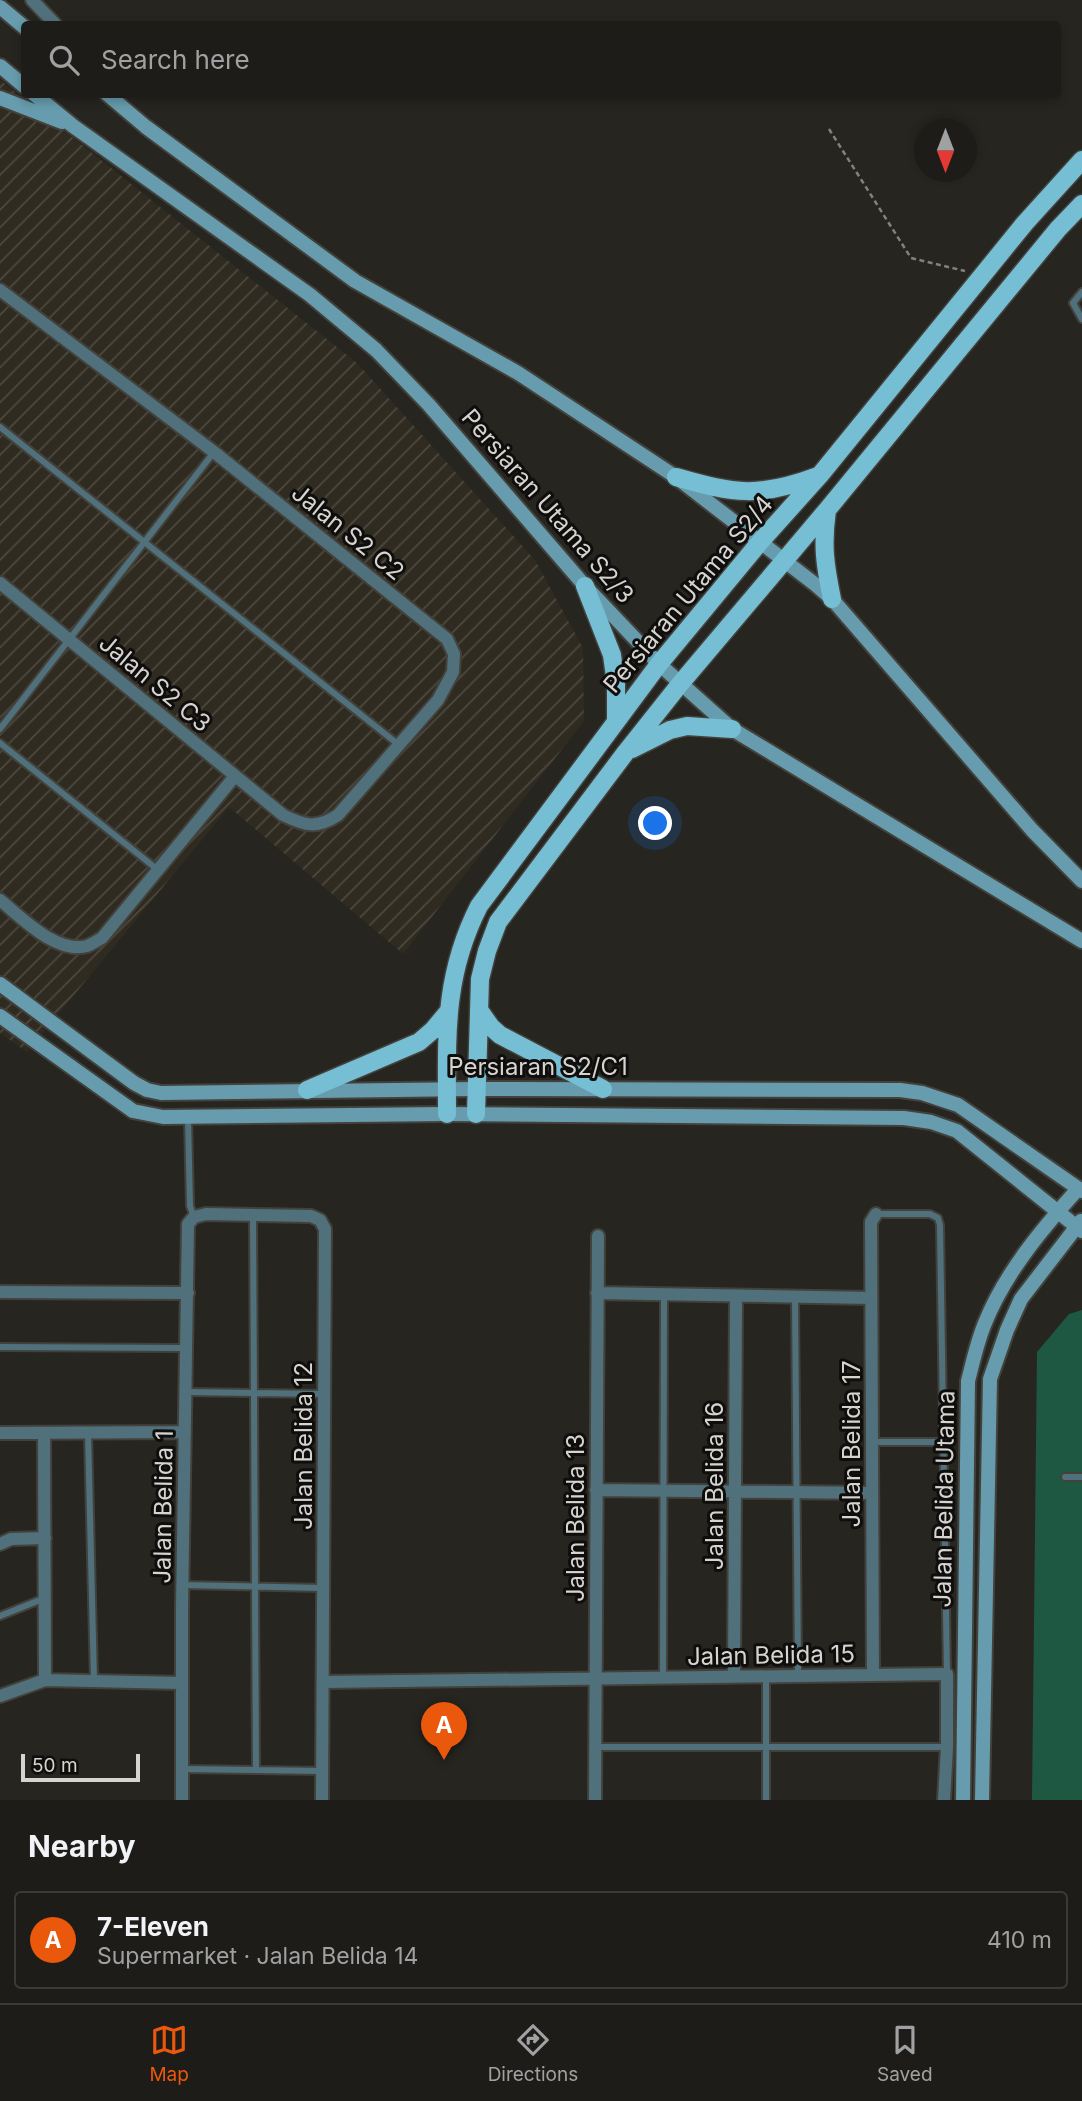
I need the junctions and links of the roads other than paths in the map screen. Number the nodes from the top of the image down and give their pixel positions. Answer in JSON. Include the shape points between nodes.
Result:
{"nodes":[{"id":1,"x":32,"y":0,"type":"edge"},
{"id":2,"x":0,"y":7,"type":"edge"},
{"id":3,"x":52,"y":21,"type":"edge"},
{"id":4,"x":21,"y":24,"type":"edge"},
{"id":5,"x":0,"y":66,"type":"edge"},
{"id":6,"x":21,"y":84,"type":"edge"},
{"id":7,"x":0,"y":98,"type":"edge"},
{"id":8,"x":39,"y":98,"type":"edge"},
{"id":9,"x":112,"y":98,"type":"edge"},
{"id":10,"x":123,"y":98,"type":"edge"},
{"id":11,"x":74,"y":126,"type":"junction"},
{"id":12,"x":146,"y":127,"type":"junction"},
{"id":13,"x":1082,"y":160,"type":"edge"},
{"id":14,"x":1082,"y":204,"type":"edge"},
{"id":15,"x":0,"y":290,"type":"edge"},
{"id":16,"x":1082,"y":292,"type":"edge"},
{"id":17,"x":1082,"y":319,"type":"edge"},
{"id":18,"x":0,"y":427,"type":"edge"},
{"id":19,"x":214,"y":452,"type":"junction"},
{"id":20,"x":820,"y":475,"type":"junction"},
{"id":21,"x":676,"y":477,"type":"junction"},
{"id":22,"x":827,"y":510,"type":"junction"},
{"id":23,"x":145,"y":541,"type":"junction"},
{"id":24,"x":760,"y":542,"type":"junction"},
{"id":25,"x":783,"y":561,"type":"junction"},
{"id":26,"x":0,"y":583,"type":"edge"},
{"id":27,"x":585,"y":586,"type":"junction"},
{"id":28,"x":832,"y":599,"type":"junction"},
{"id":29,"x":70,"y":640,"type":"junction"},
{"id":30,"x":659,"y":664,"type":"junction"},
{"id":31,"x":680,"y":684,"type":"junction"},
{"id":32,"x":617,"y":719,"type":"junction"},
{"id":33,"x":0,"y":729,"type":"edge"},
{"id":34,"x":732,"y":729,"type":"junction"},
{"id":35,"x":0,"y":743,"type":"edge"},
{"id":36,"x":399,"y":745,"type":"junction"},
{"id":37,"x":626,"y":752,"type":"junction"},
{"id":38,"x":235,"y":776,"type":"junction"},
{"id":39,"x":283,"y":815,"type":"joint"},
{"id":40,"x":158,"y":870,"type":"junction"},
{"id":41,"x":1082,"y":881,"type":"edge"},
{"id":42,"x":0,"y":900,"type":"edge"},
{"id":43,"x":1082,"y":941,"type":"edge"},
{"id":44,"x":0,"y":984,"type":"edge"},
{"id":45,"x":479,"y":1010,"type":"junction"},
{"id":46,"x":448,"y":1012,"type":"junction"},
{"id":47,"x":0,"y":1016,"type":"edge"},
{"id":48,"x":603,"y":1088,"type":"junction"},
{"id":49,"x":447,"y":1089,"type":"junction"},
{"id":50,"x":476,"y":1089,"type":"junction"},
{"id":51,"x":307,"y":1090,"type":"junction"},
{"id":52,"x":188,"y":1094,"type":"junction"},
{"id":53,"x":447,"y":1114,"type":"junction"},
{"id":54,"x":476,"y":1114,"type":"junction"},
{"id":55,"x":188,"y":1118,"type":"junction"},
{"id":56,"x":1080,"y":1190,"type":"edge"},
{"id":57,"x":1057,"y":1212,"type":"junction"},
{"id":58,"x":253,"y":1214,"type":"junction"},
{"id":59,"x":876,"y":1214,"type":"joint"},
{"id":60,"x":194,"y":1217,"type":"junction"},
{"id":61,"x":1080,"y":1226,"type":"edge"},
{"id":62,"x":597,"y":1236,"type":"dead end"},
{"id":63,"x":0,"y":1292,"type":"edge"},
{"id":64,"x":188,"y":1293,"type":"junction"},
{"id":65,"x":597,"y":1293,"type":"junction"},
{"id":66,"x":664,"y":1294,"type":"junction"},
{"id":67,"x":736,"y":1296,"type":"junction"},
{"id":68,"x":795,"y":1297,"type":"junction"},
{"id":69,"x":872,"y":1298,"type":"junction"},
{"id":70,"x":0,"y":1347,"type":"edge"},
{"id":71,"x":187,"y":1348,"type":"junction"},
{"id":72,"x":186,"y":1392,"type":"junction"},
{"id":73,"x":254,"y":1393,"type":"junction"},
{"id":74,"x":324,"y":1394,"type":"junction"},
{"id":75,"x":185,"y":1432,"type":"junction"},
{"id":76,"x":0,"y":1433,"type":"edge"},
{"id":77,"x":44,"y":1433,"type":"junction"},
{"id":78,"x":88,"y":1433,"type":"junction"},
{"id":79,"x":872,"y":1442,"type":"junction"},
{"id":80,"x":944,"y":1442,"type":"junction"},
{"id":81,"x":1082,"y":1476,"type":"edge"},
{"id":82,"x":1065,"y":1477,"type":"dead end"},
{"id":83,"x":596,"y":1490,"type":"junction"},
{"id":84,"x":663,"y":1490,"type":"junction"},
{"id":85,"x":735,"y":1491,"type":"junction"},
{"id":86,"x":797,"y":1492,"type":"junction"},
{"id":87,"x":872,"y":1493,"type":"junction"},
{"id":88,"x":45,"y":1538,"type":"junction"},
{"id":89,"x":0,"y":1544,"type":"edge"},
{"id":90,"x":182,"y":1585,"type":"junction"},
{"id":91,"x":255,"y":1586,"type":"junction"},
{"id":92,"x":323,"y":1587,"type":"junction"},
{"id":93,"x":45,"y":1598,"type":"junction"},
{"id":94,"x":0,"y":1616,"type":"edge"},
{"id":95,"x":947,"y":1674,"type":"junction"},
{"id":96,"x":798,"y":1675,"type":"junction"},
{"id":97,"x":873,"y":1675,"type":"junction"},
{"id":98,"x":734,"y":1676,"type":"junction"},
{"id":99,"x":766,"y":1676,"type":"junction"},
{"id":100,"x":663,"y":1677,"type":"junction"},
{"id":101,"x":596,"y":1678,"type":"junction"},
{"id":102,"x":45,"y":1680,"type":"junction"},
{"id":103,"x":94,"y":1681,"type":"junction"},
{"id":104,"x":324,"y":1682,"type":"junction"},
{"id":105,"x":182,"y":1683,"type":"junction"},
{"id":106,"x":0,"y":1696,"type":"edge"},
{"id":107,"x":595,"y":1747,"type":"junction"},
{"id":108,"x":766,"y":1747,"type":"junction"},
{"id":109,"x":947,"y":1747,"type":"junction"},
{"id":110,"x":182,"y":1769,"type":"junction"},
{"id":111,"x":256,"y":1770,"type":"junction"},
{"id":112,"x":323,"y":1771,"type":"junction"},
{"id":113,"x":182,"y":1800,"type":"edge"},
{"id":114,"x":322,"y":1800,"type":"edge"},
{"id":115,"x":595,"y":1800,"type":"edge"},
{"id":116,"x":766,"y":1800,"type":"edge"},
{"id":117,"x":944,"y":1800,"type":"edge"},
{"id":118,"x":963,"y":1800,"type":"edge"},
{"id":119,"x":982,"y":1800,"type":"edge"}],
"edges":[{"from":1,"to":3,"type":"street"},
{"from":2,"to":4,"type":"main road"},
{"from":5,"to":6,"type":"main road"},
{"from":7,"to":11,"type":"main road"},
{"from":8,"to":11,"type":"main road","name":"Persiaran Utama S2/3"},
{"from":9,"to":12,"type":"main road"},
{"from":10,"to":12,"type":"street"},
{"from":11,"to":27,"type":"main road","name":"Persiaran Utama S2/3","via":[[310,295],[376,350]]},
{"from":12,"to":21,"type":"main road","via":[[355,281],[518,373]]},
{"from":13,"to":20,"type":"main road","name":"Persiaran Utama S2/4","via":[[1025,223]]},
{"from":14,"to":22,"type":"main road"},
{"from":15,"to":19,"type":"street","name":"Jalan S2 C2"},
{"from":16,"to":17,"type":"lane","via":[[1073,303]]},
{"from":18,"to":23,"type":"lane"},
{"from":19,"to":23,"type":"lane"},
{"from":19,"to":36,"type":"street","name":"Jalan S2 C2","via":[[447,639],[454,654],[453,671],[438,699]]},
{"from":20,"to":21,"type":"main road","via":[[787,487],[752,492]]},
{"from":20,"to":24,"type":"main road","name":"Persiaran Utama S2/4"},
{"from":21,"to":24,"type":"main road"},
{"from":22,"to":25,"type":"main road"},
{"from":22,"to":28,"type":"main road","via":[[824,557]]},
{"from":23,"to":29,"type":"lane"},
{"from":23,"to":36,"type":"lane"},
{"from":24,"to":25,"type":"main road"},
{"from":24,"to":30,"type":"main road","name":"Persiaran Utama S2/4"},
{"from":25,"to":28,"type":"main road"},
{"from":25,"to":31,"type":"main road"},
{"from":26,"to":29,"type":"street","name":"Jalan S2 C3"},
{"from":27,"to":30,"type":"main road","name":"Persiaran Utama S2/3"},
{"from":27,"to":32,"type":"main road","via":[[612,655]]},
{"from":28,"to":41,"type":"main road","via":[[1032,830]]},
{"from":29,"to":33,"type":"lane"},
{"from":29,"to":38,"type":"street","name":"Jalan S2 C3"},
{"from":30,"to":31,"type":"main road","name":"Persiaran Utama S2/3"},
{"from":30,"to":32,"type":"main road","name":"Persiaran Utama S2/4"},
{"from":31,"to":34,"type":"main road","name":"Persiaran Utama S2/3"},
{"from":31,"to":37,"type":"main road"},
{"from":32,"to":46,"type":"main road","name":"Persiaran Utama S2/4","via":[[479,906],[454,971]]},
{"from":34,"to":37,"type":"main road","via":[[687,726]]},
{"from":34,"to":43,"type":"main road","name":"Persiaran Utama S2/3"},
{"from":35,"to":40,"type":"lane"},
{"from":36,"to":39,"type":"street","name":"Jalan S2 C2","via":[[326,824],[309,825]]},
{"from":37,"to":45,"type":"main road","via":[[498,922],[480,979]]},
{"from":38,"to":39,"type":"street","name":"Jalan S2 C3"},
{"from":38,"to":40,"type":"street"},
{"from":40,"to":42,"type":"street","via":[[102,938],[86,946],[66,946],[41,934]]},
{"from":44,"to":52,"type":"main road","name":"Persiaran S2/C1","via":[[134,1083],[160,1093]]},
{"from":45,"to":48,"type":"main road","via":[[500,1035]]},
{"from":45,"to":50,"type":"main road"},
{"from":46,"to":49,"type":"main road","name":"Persiaran Utama S2/4"},
{"from":46,"to":51,"type":"main road","via":[[419,1042]]},
{"from":47,"to":55,"type":"main road","name":"Persiaran S2/C1","via":[[133,1111]]},
{"from":48,"to":50,"type":"main road","name":"Persiaran S2/C1"},
{"from":48,"to":56,"type":"main road","name":"Persiaran S2/C1","via":[[922,1093],[972,1112]]},
{"from":49,"to":50,"type":"main road","name":"Persiaran S2/C1"},
{"from":49,"to":51,"type":"main road","name":"Persiaran S2/C1"},
{"from":49,"to":53,"type":"main road","name":"Persiaran Utama S2/4"},
{"from":50,"to":54,"type":"main road"},
{"from":51,"to":52,"type":"main road","name":"Persiaran S2/C1"},
{"from":52,"to":55,"type":"main road"},
{"from":53,"to":54,"type":"main road","name":"Persiaran S2/C1"},
{"from":53,"to":55,"type":"main road","name":"Persiaran S2/C1"},
{"from":54,"to":57,"type":"main road","name":"Persiaran S2/C1","via":[[904,1118],[931,1122],[967,1138]]},
{"from":55,"to":60,"type":"lane"},
{"from":56,"to":57,"type":"main road","name":"Jalan Belida Utama"},
{"from":57,"to":61,"type":"main road","name":"Persiaran S2/C1"},
{"from":57,"to":118,"type":"main road","name":"Jalan Belida Utama","via":[[1002,1287],[968,1381]]},
{"from":58,"to":60,"type":"street","name":"Jalan Belida 12"},
{"from":58,"to":73,"type":"lane"},
{"from":58,"to":74,"type":"street","name":"Jalan Belida 12","via":[[311,1216],[325,1229]]},
{"from":59,"to":69,"type":"street","name":"Jalan Belida 17","via":[[871,1222]]},
{"from":59,"to":80,"type":"lane","via":[[938,1218]]},
{"from":60,"to":64,"type":"street","name":"Jalan Belida 1","via":[[188,1224]]},
{"from":61,"to":119,"type":"main road","name":"Jalan Belida Utama","via":[[1021,1299],[990,1379]]},
{"from":62,"to":65,"type":"street","name":"Jalan Belida 13"},
{"from":63,"to":64,"type":"street"},
{"from":64,"to":71,"type":"street","name":"Jalan Belida 1"},
{"from":65,"to":66,"type":"street"},
{"from":65,"to":83,"type":"street","name":"Jalan Belida 13"},
{"from":66,"to":67,"type":"street"},
{"from":66,"to":84,"type":"lane"},
{"from":67,"to":68,"type":"street"},
{"from":67,"to":85,"type":"street","name":"Jalan Belida 16"},
{"from":68,"to":69,"type":"street"},
{"from":68,"to":86,"type":"lane"},
{"from":69,"to":79,"type":"street","name":"Jalan Belida 17"},
{"from":70,"to":71,"type":"lane"},
{"from":71,"to":72,"type":"street","name":"Jalan Belida 1"},
{"from":72,"to":73,"type":"lane"},
{"from":72,"to":75,"type":"street","name":"Jalan Belida 1"},
{"from":73,"to":74,"type":"lane"},
{"from":73,"to":91,"type":"lane"},
{"from":74,"to":92,"type":"street","name":"Jalan Belida 12"},
{"from":75,"to":78,"type":"street"},
{"from":75,"to":90,"type":"street","name":"Jalan Belida 1"},
{"from":76,"to":77,"type":"street"},
{"from":77,"to":78,"type":"street"},
{"from":77,"to":88,"type":"street"},
{"from":78,"to":103,"type":"lane"},
{"from":79,"to":80,"type":"lane"},
{"from":79,"to":87,"type":"street","name":"Jalan Belida 17"},
{"from":80,"to":95,"type":"lane"},
{"from":81,"to":82,"type":"lane"},
{"from":83,"to":84,"type":"street"},
{"from":83,"to":101,"type":"street","name":"Jalan Belida 13"},
{"from":84,"to":85,"type":"street"},
{"from":84,"to":100,"type":"lane"},
{"from":85,"to":86,"type":"street"},
{"from":85,"to":98,"type":"street","name":"Jalan Belida 16"},
{"from":86,"to":87,"type":"street"},
{"from":86,"to":96,"type":"lane"},
{"from":87,"to":97,"type":"street","name":"Jalan Belida 17"},
{"from":88,"to":89,"type":"street","via":[[10,1539]]},
{"from":88,"to":93,"type":"street"},
{"from":90,"to":91,"type":"lane"},
{"from":90,"to":105,"type":"street","name":"Jalan Belida 1"},
{"from":91,"to":92,"type":"lane"},
{"from":91,"to":111,"type":"lane"},
{"from":92,"to":104,"type":"street","name":"Jalan Belida 12"},
{"from":93,"to":94,"type":"lane"},
{"from":93,"to":102,"type":"street"},
{"from":95,"to":97,"type":"street","name":"Jalan Belida 15"},
{"from":95,"to":109,"type":"street"},
{"from":96,"to":97,"type":"street","name":"Jalan Belida 15"},
{"from":96,"to":99,"type":"street","name":"Jalan Belida 15"},
{"from":98,"to":99,"type":"street","name":"Jalan Belida 15"},
{"from":98,"to":100,"type":"street","name":"Jalan Belida 15"},
{"from":99,"to":108,"type":"lane"},
{"from":100,"to":101,"type":"street","name":"Jalan Belida 15"},
{"from":101,"to":104,"type":"street","name":"Jalan Belida 15"},
{"from":101,"to":107,"type":"street","name":"Jalan Belida 13"},
{"from":102,"to":103,"type":"street"},
{"from":102,"to":106,"type":"street"},
{"from":103,"to":105,"type":"street"},
{"from":104,"to":112,"type":"street","name":"Jalan Belida 12"},
{"from":105,"to":110,"type":"street","name":"Jalan Belida 1"},
{"from":107,"to":108,"type":"lane"},
{"from":107,"to":115,"type":"street","name":"Jalan Belida 13"},
{"from":108,"to":109,"type":"lane"},
{"from":108,"to":116,"type":"lane"},
{"from":109,"to":117,"type":"street"},
{"from":110,"to":111,"type":"lane"},
{"from":110,"to":113,"type":"street","name":"Jalan Belida 1"},
{"from":111,"to":112,"type":"lane"},
{"from":112,"to":114,"type":"street","name":"Jalan Belida 12"}]}
